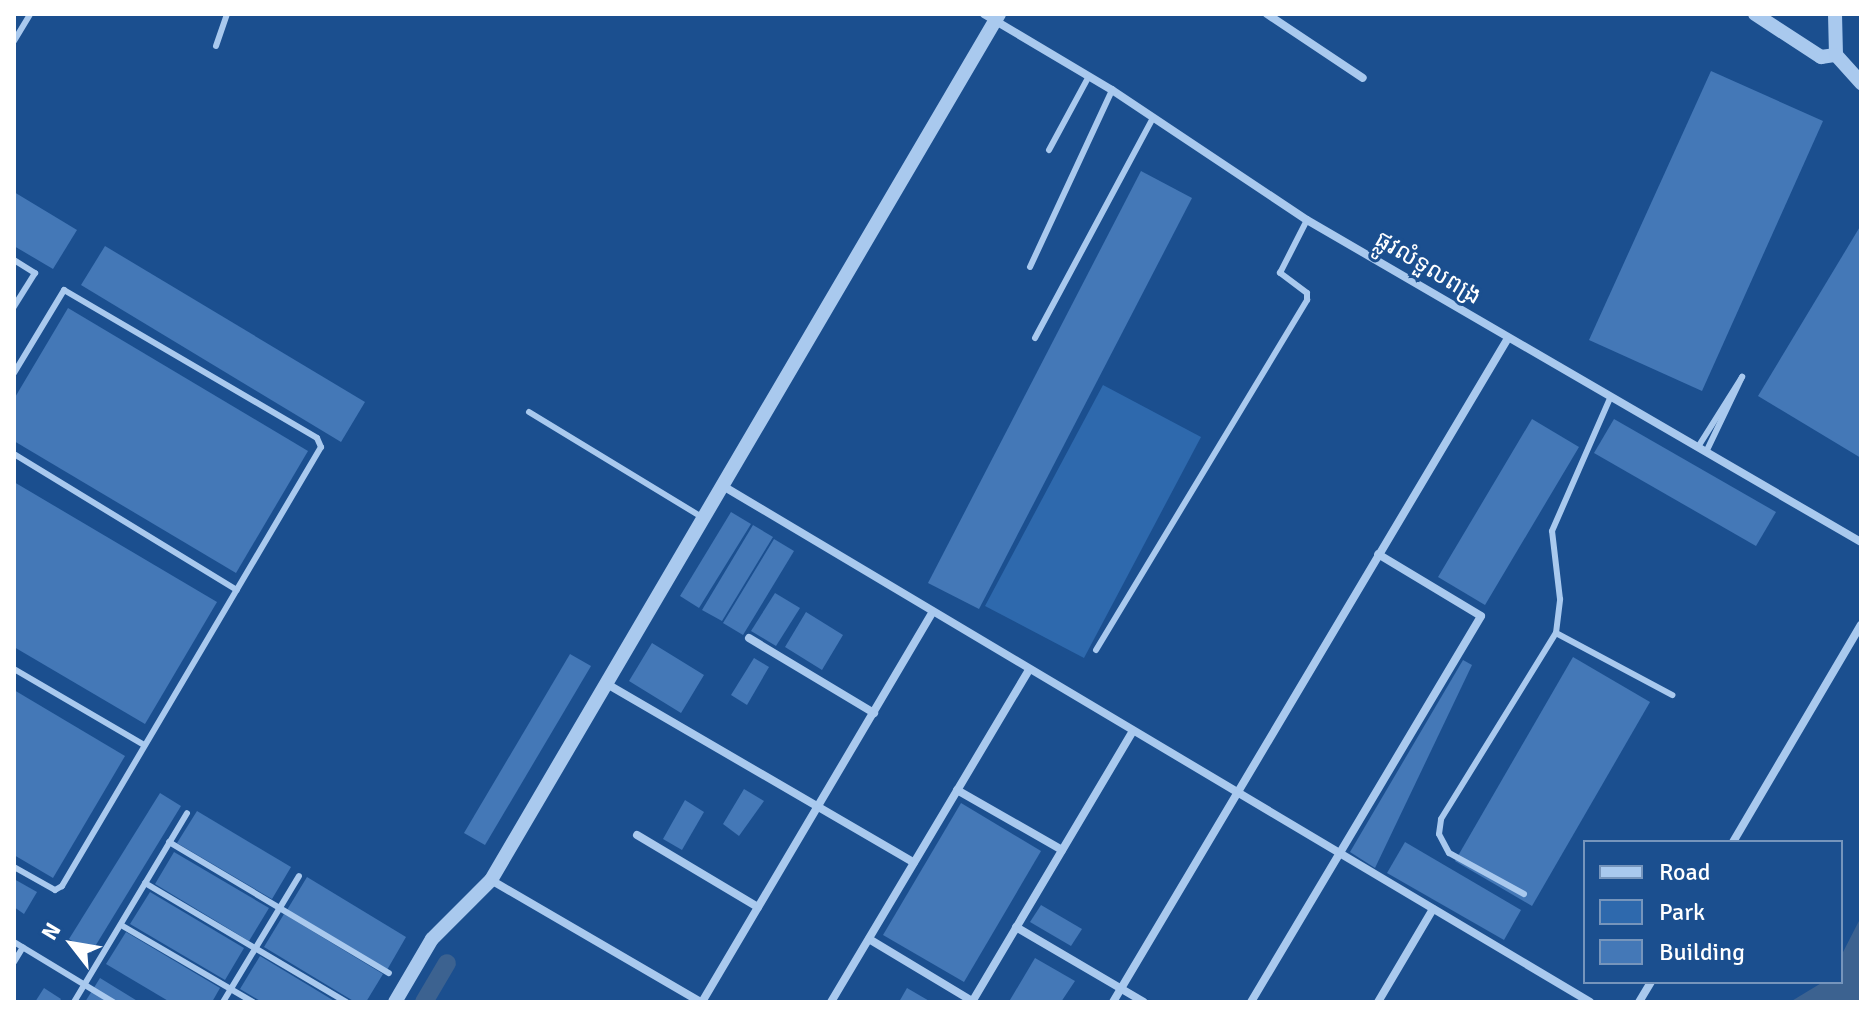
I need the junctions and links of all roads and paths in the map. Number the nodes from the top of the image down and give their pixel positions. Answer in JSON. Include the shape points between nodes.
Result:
{"nodes":[{"id":1,"x":30,"y":14,"type":"edge"},
{"id":2,"x":227,"y":14,"type":"edge"},
{"id":3,"x":1267,"y":14,"type":"edge"},
{"id":4,"x":1755,"y":14,"type":"edge"},
{"id":5,"x":1835,"y":14,"type":"edge"},
{"id":6,"x":993,"y":16,"type":"edge"},
{"id":7,"x":14,"y":41,"type":"edge"},
{"id":8,"x":216,"y":46,"type":"dead end"},
{"id":9,"x":1836,"y":55,"type":"junction"},
{"id":10,"x":1089,"y":76,"type":"junction"},
{"id":11,"x":1363,"y":78,"type":"dead end"},
{"id":12,"x":1861,"y":83,"type":"edge"},
{"id":13,"x":1112,"y":90,"type":"junction"},
{"id":14,"x":1153,"y":118,"type":"junction"},
{"id":15,"x":1049,"y":150,"type":"dead end"},
{"id":16,"x":1307,"y":220,"type":"junction"},
{"id":17,"x":14,"y":260,"type":"edge"},
{"id":18,"x":1030,"y":267,"type":"dead end"},
{"id":19,"x":14,"y":307,"type":"edge"},
{"id":20,"x":1035,"y":338,"type":"dead end"},
{"id":21,"x":1508,"y":338,"type":"junction"},
{"id":22,"x":14,"y":373,"type":"edge"},
{"id":23,"x":1610,"y":398,"type":"junction"},
{"id":24,"x":529,"y":412,"type":"dead end"},
{"id":25,"x":1702,"y":449,"type":"junction"},
{"id":26,"x":14,"y":454,"type":"edge"},
{"id":27,"x":723,"y":486,"type":"junction"},
{"id":28,"x":703,"y":518,"type":"junction"},
{"id":29,"x":1861,"y":542,"type":"edge"},
{"id":30,"x":1378,"y":554,"type":"junction"},
{"id":31,"x":237,"y":590,"type":"junction"},
{"id":32,"x":933,"y":612,"type":"junction"},
{"id":33,"x":1861,"y":625,"type":"edge"},
{"id":34,"x":1556,"y":633,"type":"junction"},
{"id":35,"x":749,"y":638,"type":"dead end"},
{"id":36,"x":1096,"y":650,"type":"dead end"},
{"id":37,"x":14,"y":669,"type":"edge"},
{"id":38,"x":1029,"y":670,"type":"junction"},
{"id":39,"x":607,"y":684,"type":"junction"},
{"id":40,"x":1672,"y":695,"type":"dead end"},
{"id":41,"x":874,"y":713,"type":"junction"},
{"id":42,"x":1133,"y":731,"type":"junction"},
{"id":43,"x":144,"y":745,"type":"junction"},
{"id":44,"x":957,"y":790,"type":"junction"},
{"id":45,"x":1237,"y":793,"type":"junction"},
{"id":46,"x":818,"y":807,"type":"junction"},
{"id":47,"x":187,"y":813,"type":"dead end"},
{"id":48,"x":637,"y":835,"type":"dead end"},
{"id":49,"x":1734,"y":840,"type":"edge"},
{"id":50,"x":169,"y":842,"type":"junction"},
{"id":51,"x":1062,"y":850,"type":"junction"},
{"id":52,"x":1339,"y":853,"type":"junction"},
{"id":53,"x":914,"y":863,"type":"junction"},
{"id":54,"x":14,"y":867,"type":"edge"},
{"id":55,"x":299,"y":876,"type":"dead end"},
{"id":56,"x":491,"y":880,"type":"junction"},
{"id":57,"x":145,"y":883,"type":"junction"},
{"id":58,"x":1524,"y":894,"type":"dead end"},
{"id":59,"x":758,"y":907,"type":"junction"},
{"id":60,"x":280,"y":908,"type":"junction"},
{"id":61,"x":1433,"y":909,"type":"junction"},
{"id":62,"x":121,"y":925,"type":"junction"},
{"id":63,"x":1016,"y":927,"type":"junction"},
{"id":64,"x":869,"y":939,"type":"junction"},
{"id":65,"x":14,"y":942,"type":"edge"},
{"id":66,"x":23,"y":947,"type":"junction"},
{"id":67,"x":255,"y":948,"type":"junction"},
{"id":68,"x":14,"y":962,"type":"edge"},
{"id":69,"x":389,"y":973,"type":"dead end"},
{"id":70,"x":1650,"y":984,"type":"edge"},
{"id":71,"x":85,"y":985,"type":"junction"},
{"id":72,"x":1121,"y":988,"type":"junction"},
{"id":73,"x":231,"y":989,"type":"junction"},
{"id":74,"x":74,"y":1002,"type":"edge"},
{"id":75,"x":113,"y":1002,"type":"edge"},
{"id":76,"x":223,"y":1002,"type":"edge"},
{"id":77,"x":253,"y":1002,"type":"edge"},
{"id":78,"x":346,"y":1002,"type":"edge"},
{"id":79,"x":395,"y":1002,"type":"edge"},
{"id":80,"x":702,"y":1002,"type":"edge"},
{"id":81,"x":831,"y":1002,"type":"edge"},
{"id":82,"x":972,"y":1002,"type":"edge"},
{"id":83,"x":1113,"y":1002,"type":"edge"},
{"id":84,"x":1144,"y":1002,"type":"edge"},
{"id":85,"x":1251,"y":1002,"type":"edge"},
{"id":86,"x":1378,"y":1002,"type":"edge"},
{"id":87,"x":1590,"y":1002,"type":"edge"},
{"id":88,"x":1639,"y":1002,"type":"edge"}],
"edges":[{"from":1,"to":7,"type":"lane"},
{"from":2,"to":8,"type":"lane"},
{"from":3,"to":11,"type":"street"},
{"from":4,"to":9,"type":"street","via":[[1821,57]]},
{"from":5,"to":9,"type":"street"},
{"from":6,"to":10,"type":"street","name":"ផ្លូវលំទួលពង្រ"},
{"from":6,"to":27,"type":"street"},
{"from":9,"to":12,"type":"street"},
{"from":10,"to":13,"type":"street","name":"ផ្លូវលំទួលពង្រ"},
{"from":10,"to":15,"type":"lane"},
{"from":13,"to":14,"type":"street","name":"ផ្លូវលំទួលពង្រ"},
{"from":13,"to":18,"type":"lane"},
{"from":14,"to":16,"type":"street","name":"ផ្លូវលំទួលពង្រ"},
{"from":14,"to":20,"type":"lane"},
{"from":16,"to":21,"type":"street","name":"ផ្លូវលំទួលពង្រ"},
{"from":16,"to":36,"type":"lane","via":[[1280,273],[1307,293],[1307,300]]},
{"from":17,"to":19,"type":"lane","via":[[35,273]]},
{"from":21,"to":23,"type":"street","name":"ផ្លូវលំទួលពង្រ"},
{"from":21,"to":30,"type":"street"},
{"from":22,"to":31,"type":"lane","via":[[64,290],[317,438],[319,454]]},
{"from":23,"to":25,"type":"street","name":"ផ្លូវលំទួលពង្រ"},
{"from":23,"to":34,"type":"lane","via":[[1552,531],[1560,599]]},
{"from":24,"to":28,"type":"lane"},
{"from":25,"to":25,"type":"lane","via":[[1742,377]]},
{"from":25,"to":29,"type":"street","name":"ផ្លូវលំទួលពង្រ"},
{"from":26,"to":31,"type":"lane"},
{"from":27,"to":28,"type":"street"},
{"from":27,"to":32,"type":"street"},
{"from":28,"to":39,"type":"street"},
{"from":30,"to":45,"type":"street"},
{"from":30,"to":52,"type":"street","via":[[1481,616]]},
{"from":31,"to":43,"type":"lane"},
{"from":32,"to":38,"type":"street"},
{"from":32,"to":41,"type":"street"},
{"from":33,"to":49,"type":"street"},
{"from":34,"to":40,"type":"lane"},
{"from":34,"to":58,"type":"lane","via":[[1465,776],[1441,819],[1439,834],[1449,853]]},
{"from":35,"to":41,"type":"street"},
{"from":37,"to":43,"type":"lane"},
{"from":38,"to":42,"type":"street"},
{"from":38,"to":44,"type":"street"},
{"from":39,"to":46,"type":"street"},
{"from":39,"to":56,"type":"street"},
{"from":41,"to":46,"type":"street"},
{"from":42,"to":45,"type":"street"},
{"from":42,"to":51,"type":"street"},
{"from":43,"to":54,"type":"lane","via":[[62,886],[55,890]]},
{"from":44,"to":51,"type":"street"},
{"from":44,"to":53,"type":"street"},
{"from":45,"to":52,"type":"street"},
{"from":45,"to":72,"type":"street"},
{"from":46,"to":53,"type":"street"},
{"from":46,"to":59,"type":"street"},
{"from":47,"to":50,"type":"lane"},
{"from":48,"to":59,"type":"street"},
{"from":50,"to":57,"type":"lane"},
{"from":50,"to":60,"type":"lane"},
{"from":51,"to":63,"type":"street"},
{"from":52,"to":61,"type":"street"},
{"from":52,"to":85,"type":"street"},
{"from":53,"to":64,"type":"street"},
{"from":55,"to":60,"type":"lane"},
{"from":56,"to":79,"type":"street","via":[[432,939]]},
{"from":56,"to":80,"type":"street"},
{"from":57,"to":62,"type":"lane"},
{"from":57,"to":67,"type":"lane"},
{"from":59,"to":80,"type":"street"},
{"from":60,"to":67,"type":"lane"},
{"from":60,"to":69,"type":"lane"},
{"from":61,"to":86,"type":"street"},
{"from":61,"to":87,"type":"street"},
{"from":62,"to":71,"type":"lane"},
{"from":62,"to":73,"type":"lane"},
{"from":63,"to":72,"type":"street"},
{"from":63,"to":82,"type":"street"},
{"from":64,"to":81,"type":"street"},
{"from":64,"to":82,"type":"street"},
{"from":65,"to":66,"type":"lane"},
{"from":66,"to":68,"type":"lane"},
{"from":66,"to":71,"type":"lane"},
{"from":67,"to":73,"type":"lane"},
{"from":67,"to":78,"type":"lane"},
{"from":70,"to":88,"type":"street"},
{"from":71,"to":74,"type":"lane"},
{"from":71,"to":75,"type":"lane"},
{"from":72,"to":83,"type":"street"},
{"from":72,"to":84,"type":"street"},
{"from":73,"to":76,"type":"lane"},
{"from":73,"to":77,"type":"lane"}]}
